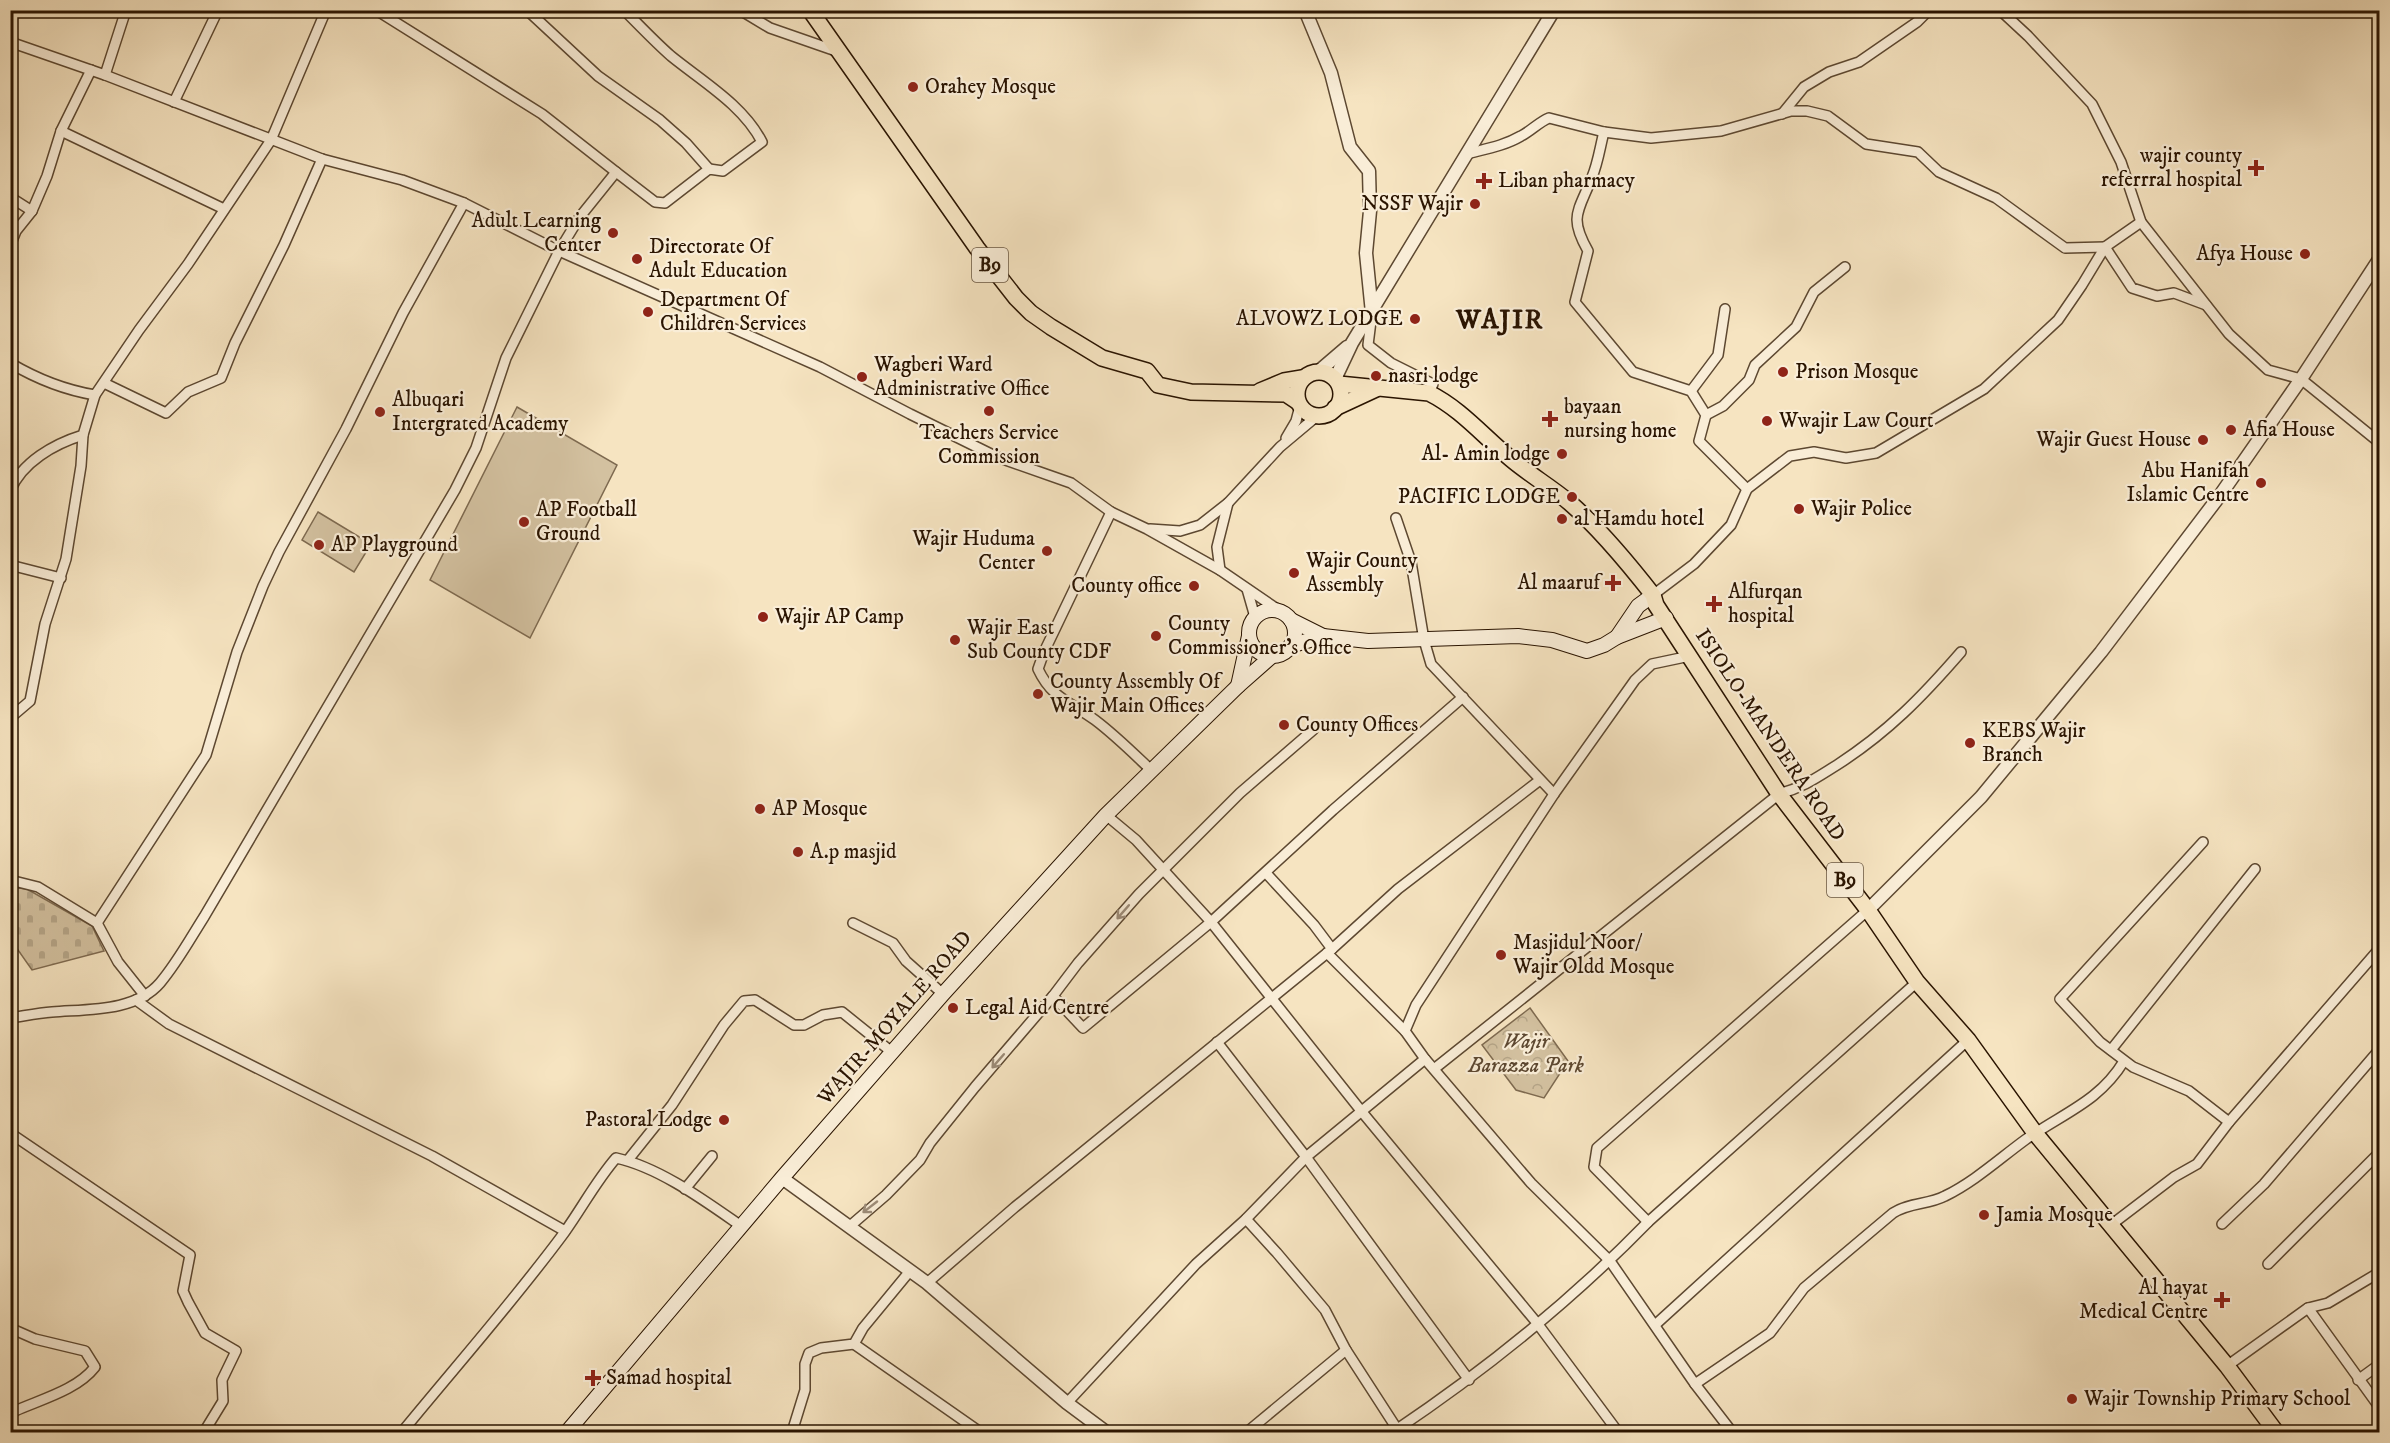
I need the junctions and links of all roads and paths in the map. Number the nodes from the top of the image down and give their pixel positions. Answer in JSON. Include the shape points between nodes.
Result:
{"nodes":[{"id":1,"x":126,"y":10,"type":"edge"},
{"id":2,"x":218,"y":10,"type":"edge"},
{"id":3,"x":326,"y":10,"type":"edge"},
{"id":4,"x":376,"y":10,"type":"edge"},
{"id":5,"x":527,"y":10,"type":"edge"},
{"id":6,"x":624,"y":10,"type":"edge"},
{"id":7,"x":740,"y":10,"type":"edge"},
{"id":8,"x":810,"y":10,"type":"edge"},
{"id":9,"x":1305,"y":10,"type":"edge"},
{"id":10,"x":1554,"y":10,"type":"edge"},
{"id":11,"x":1929,"y":10,"type":"edge"},
{"id":12,"x":2000,"y":10,"type":"edge"},
{"id":13,"x":10,"y":42,"type":"edge"},
{"id":14,"x":842,"y":53,"type":"junction"},
{"id":15,"x":91,"y":70,"type":"junction"},
{"id":16,"x":105,"y":75,"type":"junction"},
{"id":17,"x":174,"y":102,"type":"junction"},
{"id":18,"x":1781,"y":116,"type":"junction"},
{"id":19,"x":61,"y":131,"type":"junction"},
{"id":20,"x":1604,"y":132,"type":"junction"},
{"id":21,"x":271,"y":140,"type":"junction"},
{"id":22,"x":1466,"y":154,"type":"junction"},
{"id":23,"x":322,"y":159,"type":"junction"},
{"id":24,"x":710,"y":169,"type":"junction"},
{"id":25,"x":616,"y":172,"type":"junction"},
{"id":26,"x":10,"y":197,"type":"edge"},
{"id":27,"x":464,"y":203,"type":"junction"},
{"id":28,"x":224,"y":209,"type":"junction"},
{"id":29,"x":32,"y":211,"type":"junction"},
{"id":30,"x":2141,"y":222,"type":"junction"},
{"id":31,"x":10,"y":246,"type":"edge"},
{"id":32,"x":2105,"y":247,"type":"junction"},
{"id":33,"x":559,"y":251,"type":"junction"},
{"id":34,"x":2379,"y":258,"type":"edge"},
{"id":35,"x":1845,"y":267,"type":"dead end"},
{"id":36,"x":2206,"y":305,"type":"junction"},
{"id":37,"x":1725,"y":309,"type":"dead end"},
{"id":38,"x":1372,"y":313,"type":"junction"},
{"id":39,"x":1352,"y":343,"type":"junction"},
{"id":40,"x":10,"y":363,"type":"edge"},
{"id":41,"x":1319,"y":371,"type":"junction"},
{"id":42,"x":1302,"y":378,"type":"junction"},
{"id":43,"x":2301,"y":379,"type":"junction"},
{"id":44,"x":1337,"y":381,"type":"junction"},
{"id":45,"x":104,"y":383,"type":"junction"},
{"id":46,"x":1376,"y":389,"type":"junction"},
{"id":47,"x":1691,"y":392,"type":"junction"},
{"id":48,"x":1257,"y":393,"type":"junction"},
{"id":49,"x":1429,"y":393,"type":"junction"},
{"id":50,"x":95,"y":395,"type":"junction"},
{"id":51,"x":1299,"y":404,"type":"junction"},
{"id":52,"x":1335,"y":408,"type":"junction"},
{"id":53,"x":1706,"y":415,"type":"junction"},
{"id":54,"x":1317,"y":416,"type":"junction"},
{"id":55,"x":82,"y":435,"type":"junction"},
{"id":56,"x":2379,"y":443,"type":"edge"},
{"id":57,"x":1280,"y":447,"type":"junction"},
{"id":58,"x":1747,"y":489,"type":"junction"},
{"id":59,"x":10,"y":491,"type":"edge"},
{"id":60,"x":1228,"y":503,"type":"junction"},
{"id":61,"x":1111,"y":513,"type":"junction"},
{"id":62,"x":1396,"y":518,"type":"dead end"},
{"id":63,"x":1147,"y":529,"type":"junction"},
{"id":64,"x":10,"y":565,"type":"edge"},
{"id":65,"x":1220,"y":570,"type":"junction"},
{"id":66,"x":61,"y":578,"type":"junction"},
{"id":67,"x":1247,"y":589,"type":"junction"},
{"id":68,"x":1653,"y":595,"type":"junction"},
{"id":69,"x":1280,"y":611,"type":"junction"},
{"id":70,"x":1255,"y":617,"type":"junction"},
{"id":71,"x":1666,"y":618,"type":"junction"},
{"id":72,"x":1291,"y":620,"type":"junction"},
{"id":73,"x":1249,"y":636,"type":"junction"},
{"id":74,"x":1323,"y":636,"type":"junction"},
{"id":75,"x":1617,"y":637,"type":"junction"},
{"id":76,"x":1424,"y":640,"type":"junction"},
{"id":77,"x":1290,"y":646,"type":"junction"},
{"id":78,"x":1961,"y":652,"type":"dead end"},
{"id":79,"x":1272,"y":656,"type":"junction"},
{"id":80,"x":1690,"y":656,"type":"junction"},
{"id":81,"x":1238,"y":686,"type":"junction"},
{"id":82,"x":1463,"y":697,"type":"junction"},
{"id":83,"x":10,"y":718,"type":"edge"},
{"id":84,"x":1313,"y":730,"type":"dead end"},
{"id":85,"x":1150,"y":770,"type":"junction"},
{"id":86,"x":1540,"y":780,"type":"junction"},
{"id":87,"x":1554,"y":794,"type":"junction"},
{"id":88,"x":1779,"y":794,"type":"junction"},
{"id":89,"x":1106,"y":815,"type":"junction"},
{"id":90,"x":2203,"y":842,"type":"dead end"},
{"id":91,"x":2255,"y":869,"type":"dead end"},
{"id":92,"x":1164,"y":870,"type":"junction"},
{"id":93,"x":1266,"y":873,"type":"junction"},
{"id":94,"x":10,"y":880,"type":"edge"},
{"id":95,"x":1868,"y":909,"type":"junction"},
{"id":96,"x":1211,"y":922,"type":"junction"},
{"id":97,"x":97,"y":923,"type":"junction"},
{"id":98,"x":852,"y":923,"type":"dead end"},
{"id":99,"x":2379,"y":948,"type":"edge"},
{"id":100,"x":1329,"y":951,"type":"junction"},
{"id":101,"x":1917,"y":982,"type":"junction"},
{"id":102,"x":943,"y":994,"type":"junction"},
{"id":103,"x":146,"y":996,"type":"junction"},
{"id":104,"x":1053,"y":996,"type":"junction"},
{"id":105,"x":1270,"y":997,"type":"junction"},
{"id":106,"x":136,"y":1000,"type":"junction"},
{"id":107,"x":10,"y":1018,"type":"edge"},
{"id":108,"x":1406,"y":1031,"type":"junction"},
{"id":109,"x":1968,"y":1040,"type":"junction"},
{"id":110,"x":1217,"y":1042,"type":"junction"},
{"id":111,"x":2379,"y":1049,"type":"edge"},
{"id":112,"x":2111,"y":1050,"type":"junction"},
{"id":113,"x":893,"y":1053,"type":"junction"},
{"id":114,"x":1425,"y":1059,"type":"junction"},
{"id":115,"x":2124,"y":1061,"type":"junction"},
{"id":116,"x":1434,"y":1069,"type":"junction"},
{"id":117,"x":1362,"y":1112,"type":"junction"},
{"id":118,"x":2229,"y":1122,"type":"junction"},
{"id":119,"x":10,"y":1133,"type":"edge"},
{"id":120,"x":2035,"y":1133,"type":"junction"},
{"id":121,"x":2379,"y":1152,"type":"edge"},
{"id":122,"x":712,"y":1156,"type":"dead end"},
{"id":123,"x":1306,"y":1157,"type":"junction"},
{"id":124,"x":628,"y":1160,"type":"junction"},
{"id":125,"x":782,"y":1178,"type":"junction"},
{"id":126,"x":685,"y":1189,"type":"junction"},
{"id":127,"x":1246,"y":1219,"type":"junction"},
{"id":128,"x":1648,"y":1222,"type":"junction"},
{"id":129,"x":2222,"y":1224,"type":"dead end"},
{"id":130,"x":741,"y":1226,"type":"junction"},
{"id":131,"x":850,"y":1226,"type":"junction"},
{"id":132,"x":2111,"y":1226,"type":"junction"},
{"id":133,"x":565,"y":1232,"type":"junction"},
{"id":134,"x":1610,"y":1261,"type":"junction"},
{"id":135,"x":2268,"y":1264,"type":"dead end"},
{"id":136,"x":910,"y":1271,"type":"junction"},
{"id":137,"x":2379,"y":1272,"type":"edge"},
{"id":138,"x":927,"y":1283,"type":"junction"},
{"id":139,"x":2308,"y":1308,"type":"junction"},
{"id":140,"x":1537,"y":1323,"type":"junction"},
{"id":141,"x":1655,"y":1325,"type":"junction"},
{"id":142,"x":10,"y":1328,"type":"edge"},
{"id":143,"x":854,"y":1344,"type":"junction"},
{"id":144,"x":1347,"y":1350,"type":"junction"},
{"id":145,"x":2379,"y":1364,"type":"edge"},
{"id":146,"x":2227,"y":1366,"type":"junction"},
{"id":147,"x":1469,"y":1380,"type":"junction"},
{"id":148,"x":2358,"y":1380,"type":"junction"},
{"id":149,"x":1695,"y":1384,"type":"junction"},
{"id":150,"x":1067,"y":1403,"type":"junction"},
{"id":151,"x":2379,"y":1408,"type":"edge"},
{"id":152,"x":10,"y":1411,"type":"edge"},
{"id":153,"x":204,"y":1432,"type":"edge"},
{"id":154,"x":402,"y":1432,"type":"edge"},
{"id":155,"x":567,"y":1432,"type":"edge"},
{"id":156,"x":792,"y":1432,"type":"edge"},
{"id":157,"x":980,"y":1432,"type":"edge"},
{"id":158,"x":1106,"y":1432,"type":"edge"},
{"id":159,"x":1247,"y":1432,"type":"edge"},
{"id":160,"x":1396,"y":1432,"type":"edge"},
{"id":161,"x":1618,"y":1432,"type":"edge"},
{"id":162,"x":1732,"y":1432,"type":"edge"},
{"id":163,"x":2276,"y":1432,"type":"edge"}],
"edges":[{"from":1,"to":16,"type":"street"},
{"from":2,"to":17,"type":"street"},
{"from":3,"to":21,"type":"street"},
{"from":4,"to":25,"type":"street","via":[[542,114]]},
{"from":5,"to":24,"type":"street","via":[[598,76],[686,142]]},
{"from":6,"to":24,"type":"street","via":[[670,55],[721,93],[755,129],[762,142],[755,149],[723,171]]},
{"from":7,"to":14,"type":"street","via":[[771,28]]},
{"from":8,"to":14,"type":"highway","number":"B9"},
{"from":9,"to":38,"type":"street","via":[[1331,73],[1350,147],[1369,171],[1366,253]]},
{"from":10,"to":22,"type":"street"},
{"from":11,"to":18,"type":"street","via":[[1859,63],[1829,72],[1804,87]]},
{"from":12,"to":30,"type":"street","via":[[2092,104],[2121,162]]},
{"from":13,"to":15,"type":"street"},
{"from":14,"to":48,"type":"highway","number":"B9","via":[[977,248],[1031,313],[1102,358],[1147,371],[1158,385],[1191,392]]},
{"from":15,"to":16,"type":"street"},
{"from":15,"to":19,"type":"street"},
{"from":16,"to":17,"type":"street"},
{"from":17,"to":21,"type":"street"},
{"from":18,"to":20,"type":"street","via":[[1721,131],[1651,138]]},
{"from":18,"to":32,"type":"street","via":[[1791,111],[1828,116],[1866,144],[1918,152],[1939,172],[1996,198],[2065,248]]},
{"from":19,"to":28,"type":"street"},
{"from":19,"to":29,"type":"street"},
{"from":20,"to":22,"type":"street","via":[[1549,118],[1499,147]]},
{"from":20,"to":47,"type":"street","via":[[1593,175],[1576,212],[1578,233],[1588,251],[1575,302],[1633,372]]},
{"from":21,"to":23,"type":"street"},
{"from":21,"to":28,"type":"street"},
{"from":22,"to":38,"type":"street"},
{"from":23,"to":27,"type":"street","via":[[402,180]]},
{"from":23,"to":45,"type":"street","via":[[221,378],[188,392],[166,414]]},
{"from":24,"to":25,"type":"street","via":[[665,203],[655,202]]},
{"from":25,"to":33,"type":"street","via":[[579,218]]},
{"from":26,"to":29,"type":"street"},
{"from":27,"to":33,"type":"street"},
{"from":27,"to":97,"type":"street","via":[[267,577],[237,652],[206,755]]},
{"from":28,"to":45,"type":"street"},
{"from":29,"to":31,"type":"street"},
{"from":30,"to":32,"type":"street"},
{"from":30,"to":36,"type":"street"},
{"from":32,"to":36,"type":"street","via":[[2132,288],[2157,296],[2174,293]]},
{"from":32,"to":58,"type":"street","via":[[2058,320],[1984,389],[1876,453],[1846,458],[1814,452],[1790,456]]},
{"from":33,"to":61,"type":"street","via":[[820,367],[997,457],[1071,483]]},
{"from":33,"to":103,"type":"street","via":[[506,358],[476,447],[455,489],[204,917],[160,984]]},
{"from":34,"to":43,"type":"street"},
{"from":35,"to":53,"type":"street","via":[[1814,292],[1796,327],[1755,365],[1749,380],[1723,406]]},
{"from":36,"to":43,"type":"street","via":[[2229,334],[2268,370]]},
{"from":37,"to":47,"type":"street","via":[[1718,355]]},
{"from":38,"to":39,"type":"street"},
{"from":38,"to":49,"type":"street","via":[[1368,345],[1391,363],[1432,384]]},
{"from":39,"to":41,"type":"street"},
{"from":39,"to":44,"type":"street"},
{"from":40,"to":50,"type":"street","via":[[46,381]]},
{"from":41,"to":42,"type":"highway","number":"B9"},
{"from":41,"to":44,"type":"highway","name":"ISIOLO-MANDERA ROAD","number":"B9"},
{"from":42,"to":48,"type":"highway","number":"B9"},
{"from":42,"to":51,"type":"highway","via":[[1297,389]]},
{"from":43,"to":56,"type":"street"},
{"from":43,"to":95,"type":"street","via":[[2221,494],[2101,652],[1981,797]]},
{"from":44,"to":46,"type":"highway","name":"ISIOLO-MANDERA ROAD","number":"B9"},
{"from":44,"to":52,"type":"highway","via":[[1341,396]]},
{"from":45,"to":50,"type":"street"},
{"from":46,"to":49,"type":"highway","name":"ISIOLO-MANDERA ROAD","number":"B9"},
{"from":46,"to":52,"type":"highway","name":"ISIOLO-MANDERA ROAD","number":"B9"},
{"from":47,"to":53,"type":"street"},
{"from":48,"to":51,"type":"highway","number":"B9","via":[[1286,394]]},
{"from":49,"to":68,"type":"highway","name":"ISIOLO-MANDERA ROAD","number":"B9","via":[[1466,417],[1510,459],[1570,503]]},
{"from":50,"to":55,"type":"street"},
{"from":51,"to":54,"type":"highway","number":"B9","via":[[1307,413]]},
{"from":51,"to":57,"type":"street","via":[[1296,422]]},
{"from":52,"to":54,"type":"highway","name":"ISIOLO-MANDERA ROAD","number":"B9"},
{"from":53,"to":58,"type":"street","via":[[1699,441]]},
{"from":54,"to":57,"type":"street"},
{"from":55,"to":59,"type":"street","via":[[40,455]]},
{"from":55,"to":66,"type":"street","via":[[81,466]]},
{"from":57,"to":60,"type":"street"},
{"from":58,"to":68,"type":"street","via":[[1731,525],[1694,564]]},
{"from":60,"to":63,"type":"street","via":[[1200,525],[1180,531]]},
{"from":60,"to":65,"type":"street","via":[[1217,548]]},
{"from":61,"to":63,"type":"street"},
{"from":61,"to":85,"type":"street","via":[[1038,669],[1054,693],[1111,732]]},
{"from":62,"to":76,"type":"street","via":[[1411,562]]},
{"from":63,"to":65,"type":"street"},
{"from":64,"to":66,"type":"street"},
{"from":65,"to":67,"type":"street"},
{"from":66,"to":83,"type":"street","via":[[45,624],[30,701]]},
{"from":67,"to":69,"type":"street"},
{"from":67,"to":70,"type":"street"},
{"from":68,"to":71,"type":"highway","name":"ISIOLO-MANDERA ROAD","number":"B9"},
{"from":68,"to":75,"type":"main road","via":[[1638,606]]},
{"from":69,"to":70,"type":"main road","via":[[1262,612]]},
{"from":69,"to":72,"type":"main road"},
{"from":70,"to":73,"type":"main road"},
{"from":71,"to":75,"type":"main road"},
{"from":71,"to":80,"type":"highway","name":"ISIOLO-MANDERA ROAD","number":"B9"},
{"from":72,"to":74,"type":"main road"},
{"from":72,"to":77,"type":"main road","via":[[1294,638]]},
{"from":73,"to":79,"type":"main road","via":[[1256,649]]},
{"from":73,"to":81,"type":"main road"},
{"from":74,"to":76,"type":"main road","via":[[1368,641]]},
{"from":74,"to":77,"type":"main road"},
{"from":75,"to":76,"type":"main road","via":[[1587,651],[1552,640],[1518,636]]},
{"from":76,"to":82,"type":"street","via":[[1431,664]]},
{"from":77,"to":79,"type":"main road"},
{"from":78,"to":88,"type":"street","via":[[1889,728],[1801,788]]},
{"from":79,"to":81,"type":"main road","name":"WAJIR-MOYALE ROAD"},
{"from":80,"to":87,"type":"street","via":[[1652,664],[1635,680]]},
{"from":80,"to":88,"type":"highway","name":"ISIOLO-MANDERA ROAD","number":"B9"},
{"from":81,"to":85,"type":"main road","name":"WAJIR-MOYALE ROAD"},
{"from":82,"to":86,"type":"street"},
{"from":82,"to":93,"type":"street"},
{"from":84,"to":92,"type":"street","via":[[1240,793]]},
{"from":85,"to":89,"type":"main road","name":"WAJIR-MOYALE ROAD"},
{"from":86,"to":87,"type":"street"},
{"from":86,"to":100,"type":"street","via":[[1398,889]]},
{"from":87,"to":108,"type":"street","via":[[1416,1005]]},
{"from":88,"to":95,"type":"highway","name":"ISIOLO-MANDERA ROAD","number":"B9"},
{"from":88,"to":116,"type":"street"},
{"from":89,"to":92,"type":"street"},
{"from":89,"to":102,"type":"main road","name":"WAJIR-MOYALE ROAD"},
{"from":90,"to":112,"type":"street","via":[[2060,999]]},
{"from":91,"to":112,"type":"street"},
{"from":92,"to":96,"type":"street"},
{"from":92,"to":104,"type":"street","one_way":true,"via":[[1078,963]]},
{"from":93,"to":96,"type":"street"},
{"from":93,"to":100,"type":"street","via":[[1314,925]]},
{"from":94,"to":97,"type":"street","via":[[38,887]]},
{"from":95,"to":101,"type":"highway","name":"ISIOLO-MANDERA ROAD","number":"B9"},
{"from":95,"to":128,"type":"street","via":[[1597,1148],[1593,1167]]},
{"from":96,"to":104,"type":"street","via":[[1083,1028]]},
{"from":96,"to":105,"type":"street"},
{"from":97,"to":103,"type":"street","via":[[118,962]]},
{"from":98,"to":102,"type":"street","via":[[893,943],[906,961]]},
{"from":99,"to":118,"type":"street"},
{"from":100,"to":105,"type":"street"},
{"from":100,"to":108,"type":"street"},
{"from":101,"to":109,"type":"highway","name":"ISIOLO-MANDERA ROAD","number":"B9"},
{"from":101,"to":128,"type":"street"},
{"from":102,"to":113,"type":"main road","name":"WAJIR-MOYALE ROAD"},
{"from":103,"to":106,"type":"street"},
{"from":104,"to":131,"type":"street","one_way":true,"via":[[975,1087],[920,1160]]},
{"from":105,"to":110,"type":"street"},
{"from":105,"to":117,"type":"street"},
{"from":106,"to":107,"type":"street","via":[[110,1007]]},
{"from":106,"to":133,"type":"street","via":[[169,1024],[432,1156]]},
{"from":108,"to":114,"type":"street"},
{"from":109,"to":120,"type":"highway","name":"ISIOLO-MANDERA ROAD","number":"B9"},
{"from":109,"to":141,"type":"street"},
{"from":110,"to":123,"type":"street"},
{"from":110,"to":138,"type":"street"},
{"from":111,"to":129,"type":"street","via":[[2264,1184]]},
{"from":112,"to":115,"type":"street"},
{"from":113,"to":124,"type":"street","via":[[842,1012],[794,1025],[755,1000],[744,1001],[672,1105]]},
{"from":113,"to":125,"type":"main road","name":"WAJIR-MOYALE ROAD"},
{"from":114,"to":116,"type":"street"},
{"from":114,"to":117,"type":"street"},
{"from":115,"to":118,"type":"street","via":[[2189,1091]]},
{"from":115,"to":120,"type":"street","via":[[2098,1094]]},
{"from":116,"to":134,"type":"street","via":[[1531,1183]]},
{"from":117,"to":123,"type":"street"},
{"from":117,"to":140,"type":"street"},
{"from":118,"to":132,"type":"street","via":[[2197,1164]]},
{"from":119,"to":153,"type":"street","via":[[190,1255],[183,1291],[188,1302],[205,1333],[236,1351],[222,1380],[223,1401]]},
{"from":120,"to":132,"type":"highway","name":"ISIOLO-MANDERA ROAD","number":"B9"},
{"from":120,"to":149,"type":"street","via":[[1949,1195],[1893,1213],[1804,1288],[1770,1333]]},
{"from":121,"to":135,"type":"street"},
{"from":122,"to":126,"type":"street"},
{"from":123,"to":127,"type":"street"},
{"from":123,"to":147,"type":"street"},
{"from":124,"to":126,"type":"street"},
{"from":124,"to":133,"type":"street","via":[[616,1158]]},
{"from":125,"to":130,"type":"main road","name":"WAJIR-MOYALE ROAD"},
{"from":125,"to":131,"type":"street"},
{"from":126,"to":130,"type":"street"},
{"from":127,"to":144,"type":"street","via":[[1325,1310]]},
{"from":127,"to":150,"type":"street","via":[[1196,1264]]},
{"from":128,"to":134,"type":"street"},
{"from":130,"to":155,"type":"main road","name":"WAJIR-MOYALE ROAD"},
{"from":131,"to":136,"type":"street"},
{"from":132,"to":146,"type":"highway","name":"ISIOLO-MANDERA ROAD","number":"B9"},
{"from":133,"to":154,"type":"street"},
{"from":134,"to":140,"type":"street"},
{"from":134,"to":141,"type":"street"},
{"from":136,"to":138,"type":"street"},
{"from":136,"to":143,"type":"street"},
{"from":137,"to":139,"type":"street","via":[[2328,1303]]},
{"from":138,"to":150,"type":"street"},
{"from":139,"to":146,"type":"street"},
{"from":139,"to":148,"type":"street"},
{"from":140,"to":147,"type":"street"},
{"from":140,"to":161,"type":"street"},
{"from":141,"to":149,"type":"street"},
{"from":142,"to":152,"type":"street","via":[[35,1339],[85,1351],[95,1367],[77,1384]]},
{"from":143,"to":156,"type":"street","via":[[809,1353],[803,1399]]},
{"from":143,"to":157,"type":"street"},
{"from":144,"to":159,"type":"street"},
{"from":144,"to":160,"type":"street"},
{"from":145,"to":148,"type":"street"},
{"from":146,"to":163,"type":"highway","name":"ISIOLO-MANDERA ROAD","number":"B9"},
{"from":147,"to":160,"type":"street"},
{"from":148,"to":151,"type":"street"},
{"from":149,"to":162,"type":"street"},
{"from":150,"to":158,"type":"street"}]}
